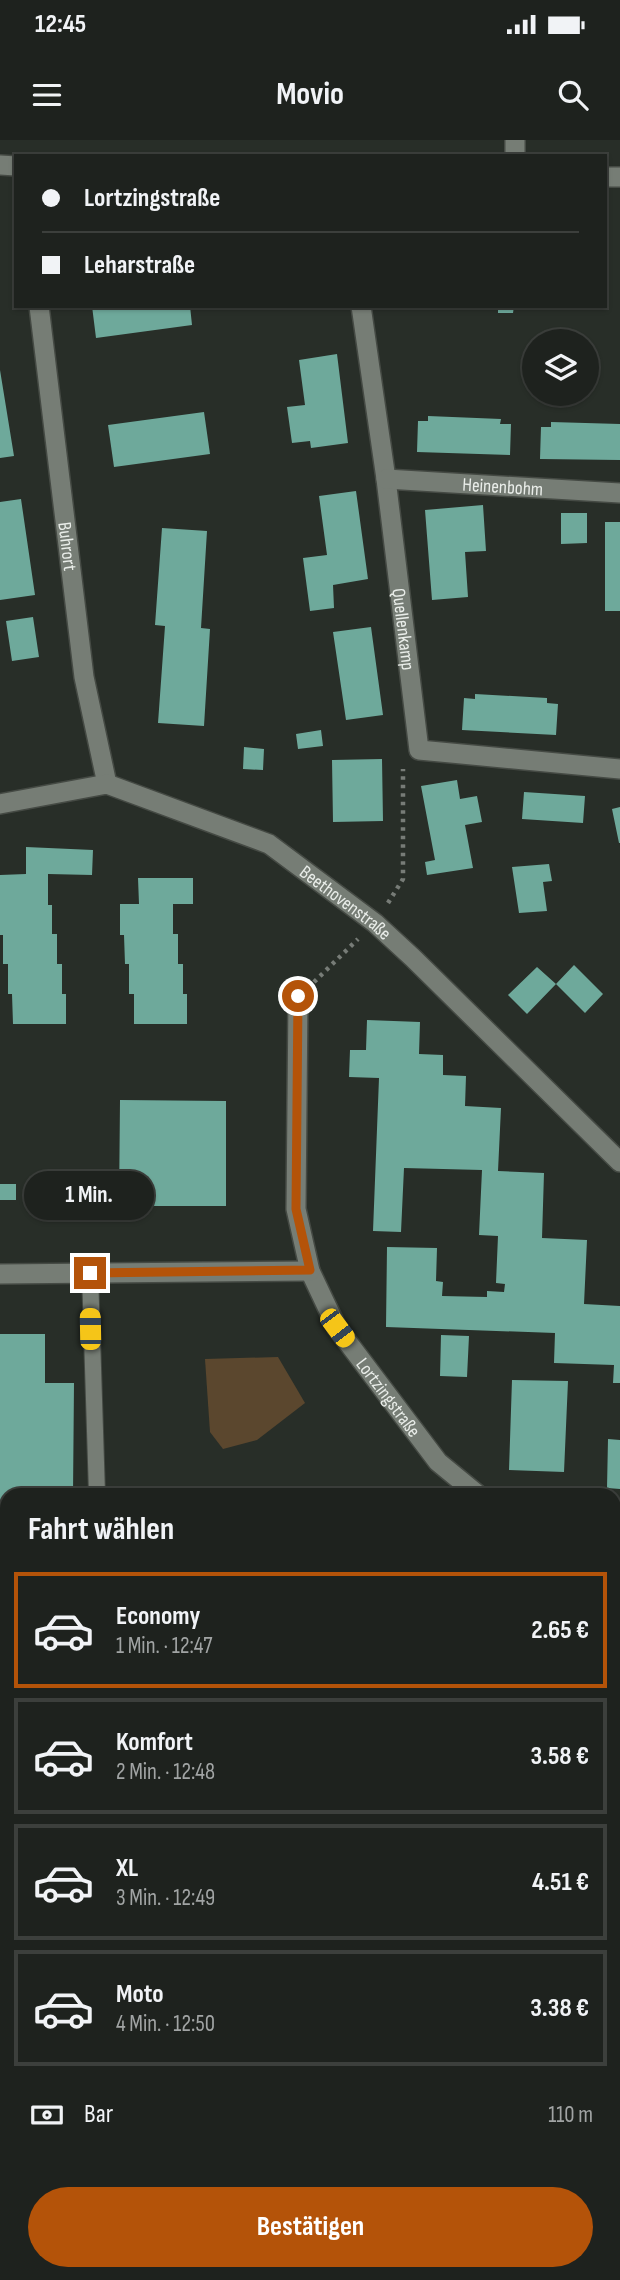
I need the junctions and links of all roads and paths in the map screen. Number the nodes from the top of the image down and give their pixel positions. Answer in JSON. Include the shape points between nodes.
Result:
{"nodes":[{"id":1,"x":39,"y":308,"type":"edge"},
{"id":2,"x":361,"y":308,"type":"edge"},
{"id":3,"x":386,"y":479,"type":"junction"},
{"id":4,"x":620,"y":493,"type":"edge"},
{"id":5,"x":419,"y":750,"type":"junction"},
{"id":6,"x":620,"y":769,"type":"edge"},
{"id":7,"x":107,"y":784,"type":"junction"},
{"id":8,"x":0,"y":804,"type":"edge"},
{"id":9,"x":375,"y":923,"type":"junction"},
{"id":10,"x":298,"y":996,"type":"joint"},
{"id":11,"x":620,"y":1162,"type":"edge"},
{"id":12,"x":310,"y":1270,"type":"junction"},
{"id":13,"x":90,"y":1273,"type":"junction"},
{"id":14,"x":0,"y":1274,"type":"edge"},
{"id":15,"x":97,"y":1488,"type":"edge"},
{"id":16,"x":470,"y":1488,"type":"edge"}],
"edges":[{"from":1,"to":7,"type":"street","name":"Buhrort","via":[[84,677]]},
{"from":2,"to":3,"type":"street","name":"Quellenkamp"},
{"from":3,"to":4,"type":"street","name":"Heinenbohm"},
{"from":3,"to":5,"type":"street","name":"Quellenkamp"},
{"from":5,"to":6,"type":"street"},
{"from":5,"to":9,"type":"path","via":[[403,766],[403,879]]},
{"from":7,"to":8,"type":"street"},
{"from":7,"to":9,"type":"street","name":"Beethovenstraße","via":[[269,844]]},
{"from":9,"to":10,"type":"path"},
{"from":9,"to":11,"type":"street","name":"Beethovenstraße"},
{"from":10,"to":12,"type":"street","name":"Lortzingstraße","via":[[296,1209]]},
{"from":12,"to":13,"type":"street"},
{"from":12,"to":16,"type":"street","name":"Lortzingstraße","via":[[337,1328],[438,1462]]},
{"from":13,"to":14,"type":"street"},
{"from":13,"to":15,"type":"lane"}]}
